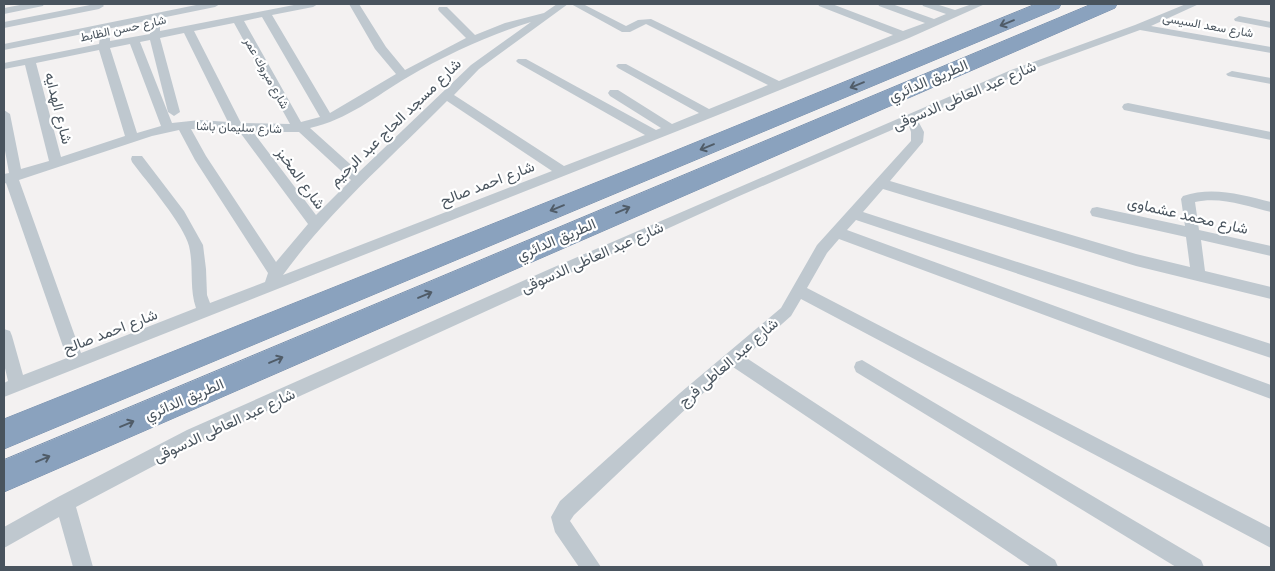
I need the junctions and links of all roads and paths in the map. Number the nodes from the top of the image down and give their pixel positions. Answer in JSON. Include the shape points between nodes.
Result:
{"nodes":[{"id":1,"x":39,"y":4,"type":"edge"},
{"id":2,"x":215,"y":4,"type":"edge"},
{"id":3,"x":313,"y":4,"type":"edge"},
{"id":4,"x":354,"y":4,"type":"edge"},
{"id":5,"x":563,"y":4,"type":"edge"},
{"id":6,"x":576,"y":4,"type":"edge"},
{"id":7,"x":823,"y":4,"type":"edge"},
{"id":8,"x":883,"y":4,"type":"edge"},
{"id":9,"x":927,"y":4,"type":"edge"},
{"id":10,"x":980,"y":4,"type":"edge"},
{"id":11,"x":1052,"y":4,"type":"edge"},
{"id":12,"x":1108,"y":4,"type":"edge"},
{"id":13,"x":1194,"y":4,"type":"edge"},
{"id":14,"x":99,"y":6,"type":"dead end"},
{"id":15,"x":443,"y":9,"type":"dead end"},
{"id":16,"x":4,"y":11,"type":"edge"},
{"id":17,"x":265,"y":13,"type":"junction"},
{"id":18,"x":956,"y":14,"type":"junction"},
{"id":19,"x":547,"y":15,"type":"junction"},
{"id":20,"x":155,"y":16,"type":"junction"},
{"id":21,"x":237,"y":18,"type":"junction"},
{"id":22,"x":1239,"y":19,"type":"dead end"},
{"id":23,"x":936,"y":23,"type":"junction"},
{"id":24,"x":1271,"y":24,"type":"edge"},
{"id":25,"x":4,"y":26,"type":"edge"},
{"id":26,"x":106,"y":26,"type":"junction"},
{"id":27,"x":1140,"y":27,"type":"junction"},
{"id":28,"x":187,"y":28,"type":"junction"},
{"id":29,"x":65,"y":34,"type":"junction"},
{"id":30,"x":156,"y":35,"type":"junction"},
{"id":31,"x":905,"y":36,"type":"junction"},
{"id":32,"x":133,"y":39,"type":"junction"},
{"id":33,"x":474,"y":40,"type":"junction"},
{"id":34,"x":104,"y":46,"type":"junction"},
{"id":35,"x":4,"y":47,"type":"edge"},
{"id":36,"x":1271,"y":50,"type":"edge"},
{"id":37,"x":55,"y":56,"type":"junction"},
{"id":38,"x":30,"y":61,"type":"junction"},
{"id":39,"x":522,"y":61,"type":"dead end"},
{"id":40,"x":4,"y":66,"type":"edge"},
{"id":41,"x":622,"y":66,"type":"dead end"},
{"id":42,"x":1232,"y":74,"type":"dead end"},
{"id":43,"x":403,"y":76,"type":"junction"},
{"id":44,"x":1271,"y":82,"type":"edge"},
{"id":45,"x":779,"y":86,"type":"junction"},
{"id":46,"x":614,"y":93,"type":"dead end"},
{"id":47,"x":446,"y":95,"type":"junction"},
{"id":48,"x":1128,"y":107,"type":"dead end"},
{"id":49,"x":174,"y":112,"type":"dead end"},
{"id":50,"x":4,"y":114,"type":"edge"},
{"id":51,"x":709,"y":114,"type":"junction"},
{"id":52,"x":910,"y":117,"type":"junction"},
{"id":53,"x":327,"y":120,"type":"junction"},
{"id":54,"x":183,"y":125,"type":"junction"},
{"id":55,"x":240,"y":126,"type":"junction"},
{"id":56,"x":300,"y":127,"type":"junction"},
{"id":57,"x":168,"y":128,"type":"junction"},
{"id":58,"x":670,"y":129,"type":"junction"},
{"id":59,"x":655,"y":135,"type":"junction"},
{"id":60,"x":1271,"y":136,"type":"edge"},
{"id":61,"x":132,"y":138,"type":"junction"},
{"id":62,"x":137,"y":159,"type":"dead end"},
{"id":63,"x":56,"y":163,"type":"junction"},
{"id":64,"x":562,"y":171,"type":"junction"},
{"id":65,"x":10,"y":177,"type":"edge"},
{"id":66,"x":359,"y":180,"type":"junction"},
{"id":67,"x":880,"y":183,"type":"junction"},
{"id":68,"x":1271,"y":207,"type":"edge"},
{"id":69,"x":1097,"y":212,"type":"dead end"},
{"id":70,"x":852,"y":214,"type":"junction"},
{"id":71,"x":316,"y":225,"type":"junction"},
{"id":72,"x":836,"y":232,"type":"junction"},
{"id":73,"x":1192,"y":232,"type":"junction"},
{"id":74,"x":1271,"y":251,"type":"edge"},
{"id":75,"x":276,"y":273,"type":"junction"},
{"id":76,"x":1198,"y":274,"type":"junction"},
{"id":77,"x":270,"y":286,"type":"junction"},
{"id":78,"x":798,"y":290,"type":"junction"},
{"id":79,"x":1271,"y":293,"type":"edge"},
{"id":80,"x":205,"y":312,"type":"junction"},
{"id":81,"x":4,"y":336,"type":"edge"},
{"id":82,"x":1271,"y":351,"type":"edge"},
{"id":83,"x":733,"y":358,"type":"junction"},
{"id":84,"x":76,"y":362,"type":"junction"},
{"id":85,"x":862,"y":367,"type":"dead end"},
{"id":86,"x":11,"y":387,"type":"edge"},
{"id":87,"x":1271,"y":392,"type":"edge"},
{"id":88,"x":4,"y":434,"type":"edge"},
{"id":89,"x":4,"y":476,"type":"edge"},
{"id":90,"x":65,"y":503,"type":"junction"},
{"id":91,"x":4,"y":538,"type":"edge"},
{"id":92,"x":1271,"y":538,"type":"edge"},
{"id":93,"x":83,"y":567,"type":"edge"},
{"id":94,"x":591,"y":567,"type":"edge"},
{"id":95,"x":1048,"y":567,"type":"edge"},
{"id":96,"x":1194,"y":567,"type":"edge"}],
"edges":[{"from":1,"to":16,"type":"street"},
{"from":2,"to":20,"type":"street"},
{"from":3,"to":17,"type":"street","name":"شارع حسن الظابط"},
{"from":4,"to":43,"type":"street","via":[[381,49]]},
{"from":5,"to":19,"type":"street","name":"شارع مسجد الحاج عبد الرحيم"},
{"from":6,"to":45,"type":"street","via":[[626,30],[647,21]]},
{"from":7,"to":31,"type":"street"},
{"from":8,"to":23,"type":"street"},
{"from":9,"to":18,"type":"street"},
{"from":10,"to":18,"type":"street","name":"شارع احمد صالح"},
{"from":11,"to":88,"type":"highway","name":"الطريق الدائري","one_way":true},
{"from":89,"to":12,"type":"highway","name":"الطريق الدائري","one_way":true},
{"from":13,"to":27,"type":"street","name":"شارع عبد العاطى الدسوقى"},
{"from":14,"to":25,"type":"street"},
{"from":15,"to":33,"type":"street"},
{"from":17,"to":21,"type":"street","name":"شارع حسن الظابط"},
{"from":17,"to":53,"type":"street"},
{"from":18,"to":23,"type":"street","name":"شارع احمد صالح"},
{"from":19,"to":33,"type":"street","name":"شارع سليمان باشا","via":[[520,21]]},
{"from":19,"to":47,"type":"street","name":"شارع مسجد الحاج عبد الرحيم","via":[[474,67]]},
{"from":20,"to":26,"type":"street"},
{"from":20,"to":30,"type":"street"},
{"from":21,"to":28,"type":"street","name":"شارع حسن الظابط"},
{"from":21,"to":56,"type":"street","name":"شارع مبروك عمر"},
{"from":22,"to":24,"type":"street"},
{"from":23,"to":31,"type":"street","name":"شارع احمد صالح"},
{"from":26,"to":29,"type":"street"},
{"from":26,"to":34,"type":"street"},
{"from":27,"to":36,"type":"street","name":"شارع سعد السيسى"},
{"from":27,"to":52,"type":"street","name":"شارع عبد العاطى الدسوقى","via":[[1015,72]]},
{"from":28,"to":30,"type":"street","name":"شارع حسن الظابط"},
{"from":28,"to":55,"type":"street","name":"شارع المخبز"},
{"from":29,"to":35,"type":"street"},
{"from":29,"to":37,"type":"street","name":"شارع حسن الظابط"},
{"from":30,"to":32,"type":"street","name":"شارع حسن الظابط"},
{"from":30,"to":49,"type":"street"},
{"from":31,"to":45,"type":"street","name":"شارع احمد صالح"},
{"from":32,"to":34,"type":"street","name":"شارع حسن الظابط"},
{"from":32,"to":57,"type":"street"},
{"from":33,"to":43,"type":"street","name":"شارع سليمان باشا"},
{"from":34,"to":37,"type":"street","name":"شارع حسن الظابط"},
{"from":34,"to":61,"type":"street"},
{"from":37,"to":38,"type":"street","name":"شارع حسن الظابط"},
{"from":38,"to":40,"type":"street","name":"شارع حسن الظابط"},
{"from":38,"to":63,"type":"street","name":"شارع الهدايه"},
{"from":39,"to":59,"type":"street"},
{"from":41,"to":51,"type":"street"},
{"from":42,"to":44,"type":"street"},
{"from":43,"to":53,"type":"street","name":"شارع سليمان باشا"},
{"from":45,"to":51,"type":"street","name":"شارع احمد صالح"},
{"from":46,"to":58,"type":"street"},
{"from":47,"to":64,"type":"street"},
{"from":47,"to":66,"type":"street","name":"شارع مسجد الحاج عبد الرحيم"},
{"from":48,"to":60,"type":"street"},
{"from":50,"to":65,"type":"street"},
{"from":51,"to":58,"type":"street","name":"شارع احمد صالح"},
{"from":52,"to":67,"type":"street","name":"شارع عبد العاطى فرج","via":[[919,136],[917,142]]},
{"from":52,"to":90,"type":"street","name":"شارع عبد العاطى الدسوقى","via":[[193,436]]},
{"from":53,"to":56,"type":"street","name":"شارع سليمان باشا"},
{"from":54,"to":55,"type":"street","name":"شارع سليمان باشا","via":[[212,123]]},
{"from":54,"to":57,"type":"street","name":"شارع سليمان باشا"},
{"from":54,"to":75,"type":"street","via":[[222,192]]},
{"from":55,"to":56,"type":"street","name":"شارع سليمان باشا"},
{"from":55,"to":71,"type":"street","name":"شارع المخبز"},
{"from":56,"to":66,"type":"street","name":"شارع مبروك عمر"},
{"from":57,"to":61,"type":"street","name":"شارع سليمان باشا"},
{"from":58,"to":59,"type":"street","name":"شارع احمد صالح"},
{"from":59,"to":64,"type":"street","name":"شارع احمد صالح"},
{"from":61,"to":63,"type":"street","name":"شارع سليمان باشا"},
{"from":62,"to":80,"type":"street","via":[[179,215],[196,245],[198,285]]},
{"from":63,"to":65,"type":"street","name":"شارع سليمان باشا"},
{"from":64,"to":77,"type":"street","name":"شارع احمد صالح"},
{"from":65,"to":84,"type":"street"},
{"from":66,"to":71,"type":"street","name":"شارع مسجد الحاج عبد الرحيم"},
{"from":67,"to":70,"type":"street","name":"شارع عبد العاطى فرج"},
{"from":67,"to":76,"type":"street","via":[[1136,260]]},
{"from":68,"to":73,"type":"street","via":[[1195,196],[1188,199]]},
{"from":69,"to":73,"type":"street","name":"شارع محمد عشماوى"},
{"from":70,"to":72,"type":"street","name":"شارع عبد العاطى فرج"},
{"from":70,"to":82,"type":"street"},
{"from":71,"to":75,"type":"street","name":"شارع مسجد الحاج عبد الرحيم"},
{"from":72,"to":78,"type":"street","name":"شارع عبد العاطى فرج"},
{"from":72,"to":87,"type":"street"},
{"from":73,"to":74,"type":"street","name":"شارع محمد عشماوى"},
{"from":73,"to":76,"type":"street"},
{"from":75,"to":77,"type":"street","name":"شارع مسجد الحاج عبد الرحيم"},
{"from":76,"to":79,"type":"street"},
{"from":77,"to":80,"type":"street","name":"شارع احمد صالح"},
{"from":78,"to":83,"type":"street","name":"شارع عبد العاطى فرج","via":[[786,312]]},
{"from":78,"to":92,"type":"street"},
{"from":80,"to":84,"type":"street","name":"شارع احمد صالح"},
{"from":81,"to":86,"type":"street"},
{"from":83,"to":94,"type":"street","name":"شارع عبد العاطى فرج","via":[[560,516],[562,526]]},
{"from":83,"to":95,"type":"street"},
{"from":84,"to":86,"type":"street","name":"شارع احمد صالح"},
{"from":85,"to":96,"type":"street"},
{"from":90,"to":91,"type":"street","name":"شارع عبد العاطى الدسوقى"},
{"from":90,"to":93,"type":"street"}]}
